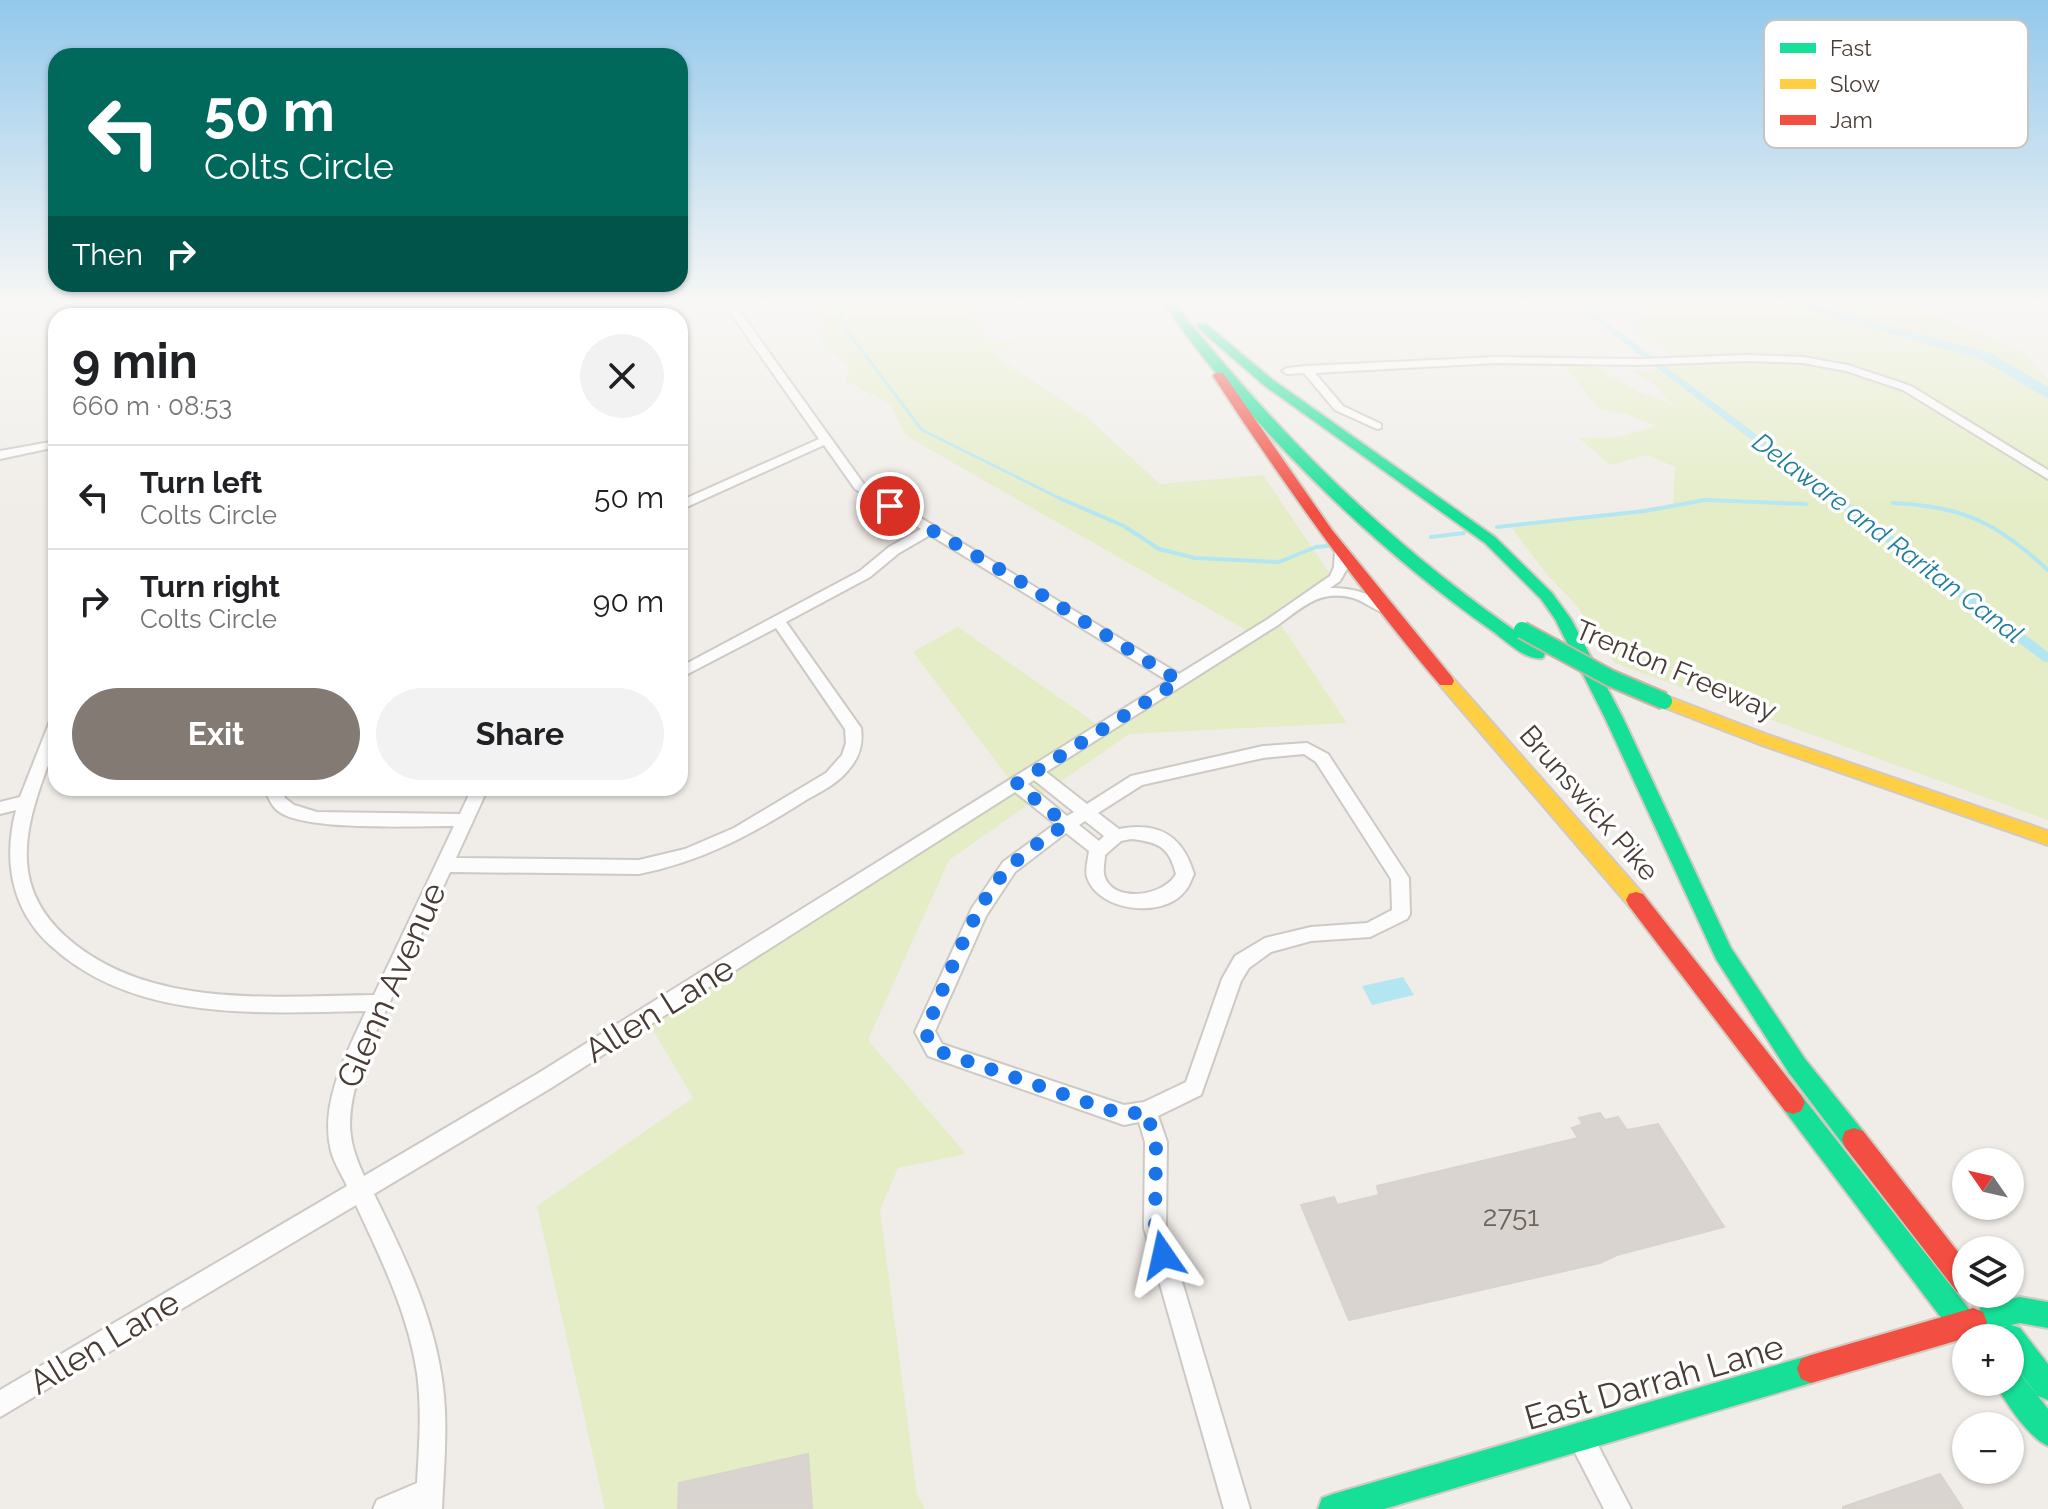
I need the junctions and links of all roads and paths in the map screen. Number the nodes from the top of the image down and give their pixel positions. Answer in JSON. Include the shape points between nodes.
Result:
{"nodes":[{"id":1,"x":778,"y":372,"type":"edge"},
{"id":2,"x":1219,"y":372,"type":"edge"},
{"id":3,"x":1223,"y":372,"type":"edge"},
{"id":4,"x":1243,"y":372,"type":"edge"},
{"id":5,"x":1257,"y":372,"type":"edge"},
{"id":6,"x":1284,"y":372,"type":"edge"},
{"id":7,"x":1309,"y":372,"type":"edge"},
{"id":8,"x":1863,"y":372,"type":"edge"},
{"id":9,"x":1278,"y":389,"type":"junction"},
{"id":10,"x":1377,"y":426,"type":"dead end"},
{"id":11,"x":826,"y":440,"type":"junction"},
{"id":12,"x":48,"y":446,"type":"edge"},
{"id":13,"x":0,"y":455,"type":"edge"},
{"id":14,"x":2048,"y":475,"type":"edge"},
{"id":15,"x":688,"y":502,"type":"edge"},
{"id":16,"x":930,"y":529,"type":"junction"},
{"id":17,"x":1335,"y":547,"type":"junction"},
{"id":18,"x":1308,"y":597,"type":"junction"},
{"id":19,"x":1384,"y":610,"type":"junction"},
{"id":20,"x":778,"y":621,"type":"junction"},
{"id":21,"x":688,"y":669,"type":"edge"},
{"id":22,"x":1179,"y":681,"type":"junction"},
{"id":23,"x":48,"y":745,"type":"edge"},
{"id":24,"x":1035,"y":772,"type":"junction"},
{"id":25,"x":1016,"y":784,"type":"junction"},
{"id":26,"x":276,"y":796,"type":"edge"},
{"id":27,"x":476,"y":796,"type":"edge"},
{"id":28,"x":25,"y":802,"type":"junction"},
{"id":29,"x":0,"y":808,"type":"edge"},
{"id":30,"x":1085,"y":811,"type":"junction"},
{"id":31,"x":465,"y":820,"type":"junction"},
{"id":32,"x":1066,"y":824,"type":"junction"},
{"id":33,"x":1116,"y":836,"type":"junction"},
{"id":34,"x":2048,"y":838,"type":"edge"},
{"id":35,"x":1099,"y":850,"type":"junction"},
{"id":36,"x":2048,"y":851,"type":"edge"},
{"id":37,"x":444,"y":865,"type":"junction"},
{"id":38,"x":380,"y":1003,"type":"junction"},
{"id":39,"x":1146,"y":1111,"type":"junction"},
{"id":40,"x":360,"y":1190,"type":"junction"},
{"id":41,"x":1952,"y":1265,"type":"edge"},
{"id":42,"x":1986,"y":1308,"type":"edge"},
{"id":43,"x":1991,"y":1315,"type":"junction"},
{"id":44,"x":2048,"y":1315,"type":"edge"},
{"id":45,"x":1963,"y":1324,"type":"edge"},
{"id":46,"x":1979,"y":1324,"type":"edge"},
{"id":47,"x":1998,"y":1324,"type":"edge"},
{"id":48,"x":1952,"y":1337,"type":"edge"},
{"id":49,"x":2024,"y":1356,"type":"edge"},
{"id":50,"x":2048,"y":1386,"type":"edge"},
{"id":51,"x":2020,"y":1396,"type":"edge"},
{"id":52,"x":0,"y":1404,"type":"edge"},
{"id":53,"x":2048,"y":1432,"type":"edge"},
{"id":54,"x":1580,"y":1437,"type":"junction"},
{"id":55,"x":429,"y":1501,"type":"edge"},
{"id":56,"x":386,"y":1509,"type":"edge"},
{"id":57,"x":1237,"y":1509,"type":"edge"},
{"id":58,"x":1333,"y":1509,"type":"edge"},
{"id":59,"x":1618,"y":1509,"type":"edge"}],
"edges":[{"from":1,"to":11,"type":"street"},
{"from":2,"to":17,"type":"main road","name":"Brunswick Pike"},
{"from":3,"to":36,"type":"main road","name":"Trenton Freeway","via":[[1369,525],[1462,604],[1537,654],[1680,722]]},
{"from":4,"to":34,"type":"main road","name":"Trenton Freeway","bridge":true,"via":[[1312,452],[1436,568],[1522,630],[1664,701]]},
{"from":5,"to":9,"type":"main road","name":"Brunswick Pike"},
{"from":6,"to":9,"type":"main road","via":[[1278,376]]},
{"from":7,"to":10,"type":"street","via":[[1339,408]]},
{"from":8,"to":14,"type":"street","via":[[1934,402]]},
{"from":9,"to":41,"type":"main road","name":"Brunswick Pike","via":[[1490,540],[1547,596],[1614,718],[1723,953],[1797,1066]]},
{"from":11,"to":15,"type":"street"},
{"from":11,"to":16,"type":"street","via":[[859,486]]},
{"from":12,"to":13,"type":"street"},
{"from":16,"to":20,"type":"street","via":[[865,574]]},
{"from":16,"to":22,"type":"street"},
{"from":17,"to":18,"type":"street","name":"Allen Lane","via":[[1339,574]]},
{"from":17,"to":19,"type":"main road","name":"Brunswick Pike"},
{"from":18,"to":19,"type":"street","name":"Allen Lane","via":[[1342,592]]},
{"from":18,"to":22,"type":"street","name":"Allen Lane"},
{"from":19,"to":45,"type":"main road","name":"Brunswick Pike","via":[[1643,908]]},
{"from":20,"to":21,"type":"street"},
{"from":20,"to":37,"type":"street","via":[[853,728],[854,749],[832,777],[704,851],[661,864]]},
{"from":22,"to":24,"type":"street","name":"Allen Lane"},
{"from":23,"to":28,"type":"street"},
{"from":24,"to":25,"type":"street","name":"Allen Lane"},
{"from":24,"to":30,"type":"street"},
{"from":25,"to":32,"type":"street"},
{"from":25,"to":40,"type":"street","name":"Allen Lane","via":[[544,1081]]},
{"from":26,"to":31,"type":"street","via":[[288,810],[317,818]]},
{"from":27,"to":31,"type":"street","name":"Glenn Avenue"},
{"from":28,"to":29,"type":"street"},
{"from":28,"to":38,"type":"street","via":[[17,848],[25,897],[55,940],[100,972],[131,985],[200,1000]]},
{"from":30,"to":32,"type":"street"},
{"from":30,"to":33,"type":"street"},
{"from":30,"to":39,"type":"street","via":[[1137,780],[1263,752],[1307,748],[1322,758],[1400,878],[1401,914],[1370,930],[1311,934],[1265,946],[1242,962],[1194,1088]]},
{"from":31,"to":37,"type":"street","name":"Glenn Avenue"},
{"from":32,"to":35,"type":"street"},
{"from":32,"to":39,"type":"street","via":[[1009,867],[993,890],[925,1032],[935,1050],[963,1061],[1124,1115]]},
{"from":33,"to":35,"type":"street"},
{"from":33,"to":35,"type":"street","via":[[1146,834],[1173,846],[1184,868],[1176,890],[1152,902],[1122,900],[1094,873]]},
{"from":37,"to":38,"type":"street","name":"Glenn Avenue"},
{"from":38,"to":40,"type":"street","name":"Glenn Avenue","via":[[338,1106],[342,1152]]},
{"from":39,"to":57,"type":"street","via":[[1156,1142],[1155,1228]]},
{"from":40,"to":52,"type":"street","name":"Allen Lane"},
{"from":40,"to":55,"type":"street","name":"Glenn Avenue","via":[[415,1313],[426,1357],[432,1422]]},
{"from":42,"to":43,"type":"main road"},
{"from":43,"to":44,"type":"main road","name":"East Darrah Lane","via":[[2020,1310]]},
{"from":43,"to":46,"type":"main road","name":"East Darrah Lane"},
{"from":43,"to":47,"type":"main road"},
{"from":48,"to":54,"type":"main road","name":"East Darrah Lane"},
{"from":49,"to":50,"type":"main road"},
{"from":51,"to":53,"type":"main road"},
{"from":54,"to":58,"type":"main road","name":"East Darrah Lane"},
{"from":54,"to":59,"type":"street"},
{"from":55,"to":56,"type":"street"}]}
